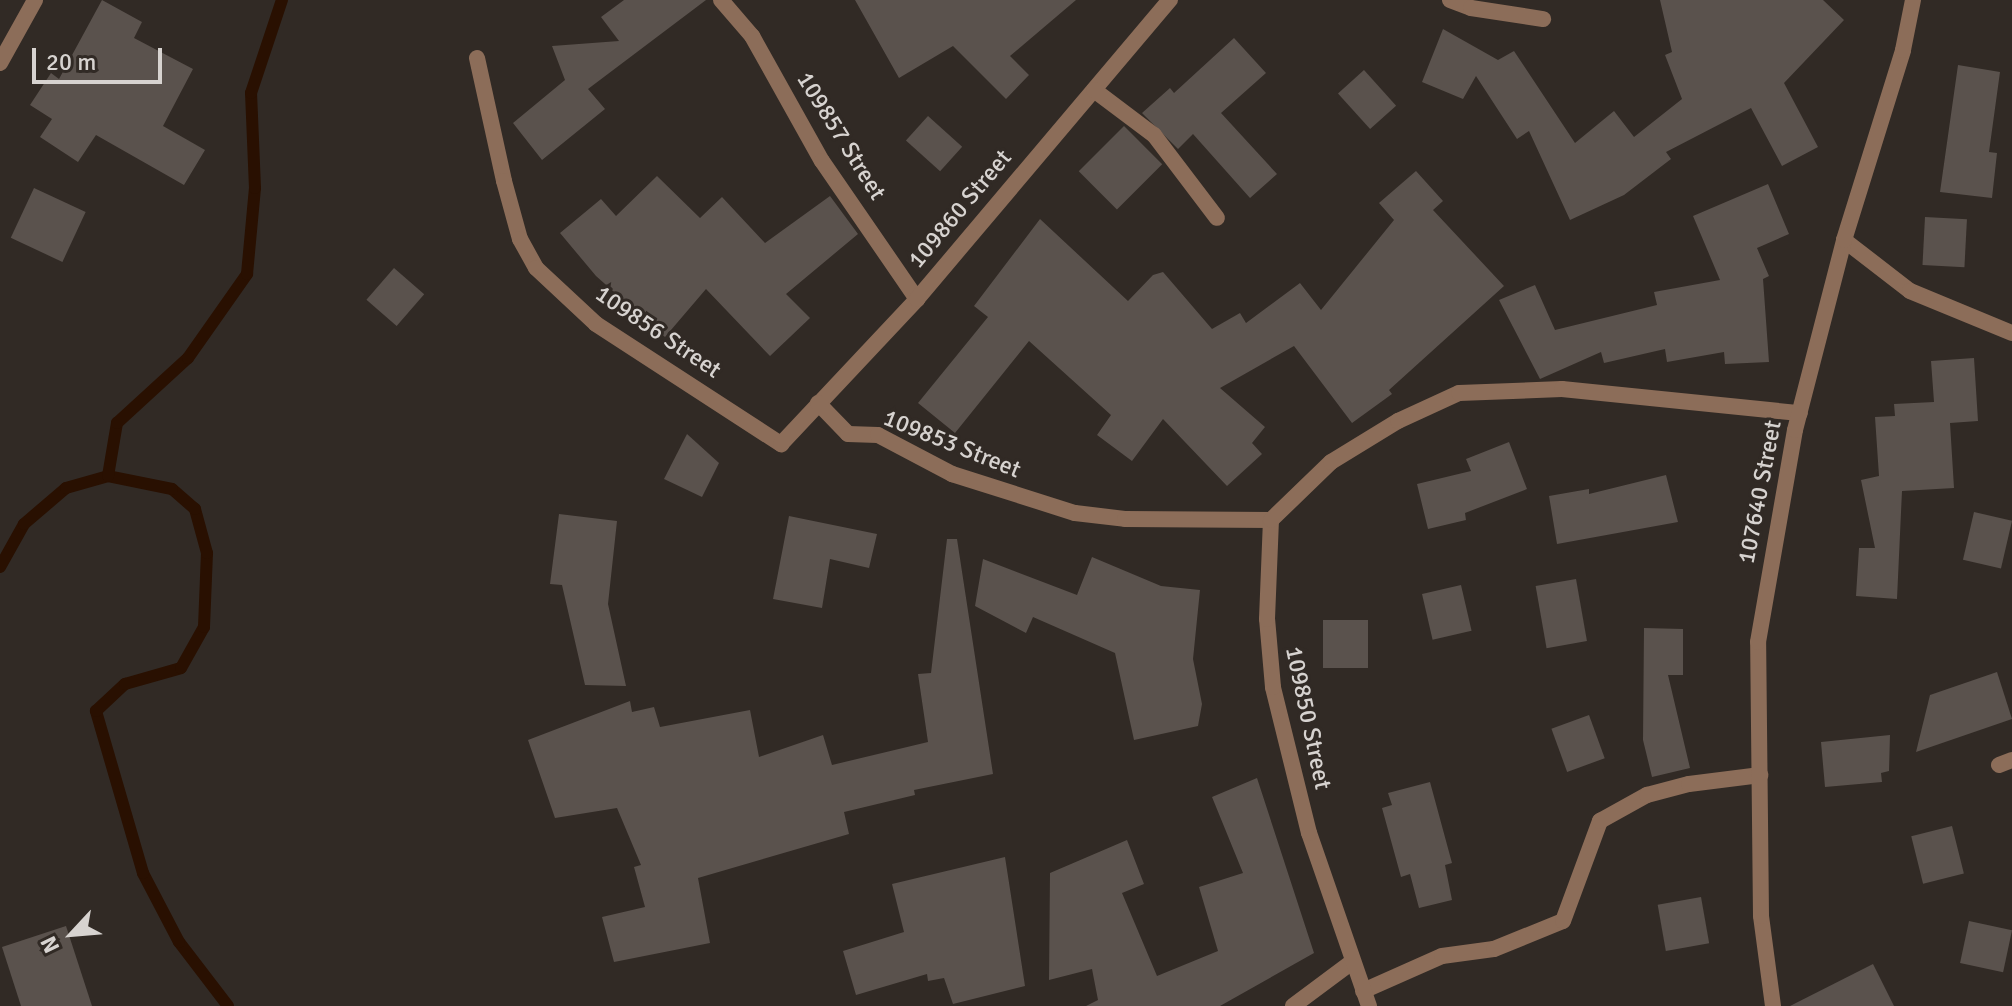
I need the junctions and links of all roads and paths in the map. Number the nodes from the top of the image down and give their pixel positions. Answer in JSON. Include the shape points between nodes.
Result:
{"nodes":[{"id":1,"x":35,"y":0,"type":"edge"},
{"id":2,"x":721,"y":0,"type":"edge"},
{"id":3,"x":1170,"y":0,"type":"edge"},
{"id":4,"x":1450,"y":0,"type":"edge"},
{"id":5,"x":1913,"y":0,"type":"edge"},
{"id":6,"x":1543,"y":19,"type":"dead end"},
{"id":7,"x":477,"y":58,"type":"dead end"},
{"id":8,"x":0,"y":61,"type":"edge"},
{"id":9,"x":1094,"y":90,"type":"junction"},
{"id":10,"x":1217,"y":218,"type":"dead end"},
{"id":11,"x":1844,"y":240,"type":"junction"},
{"id":12,"x":917,"y":299,"type":"junction"},
{"id":13,"x":2012,"y":333,"type":"edge"},
{"id":14,"x":818,"y":403,"type":"junction"},
{"id":15,"x":1800,"y":413,"type":"junction"},
{"id":16,"x":781,"y":444,"type":"joint"},
{"id":17,"x":1271,"y":520,"type":"junction"},
{"id":18,"x":1760,"y":775,"type":"junction"},
{"id":19,"x":1352,"y":962,"type":"junction"},
{"id":20,"x":1366,"y":998,"type":"edge"},
{"id":21,"x":1293,"y":1006,"type":"edge"},
{"id":22,"x":1773,"y":1006,"type":"edge"}],
"edges":[{"from":1,"to":8,"type":"street"},
{"from":2,"to":12,"type":"street","name":"109857 Street","via":[[752,36],[822,161]]},
{"from":3,"to":9,"type":"street","name":"109860 Street"},
{"from":4,"to":6,"type":"street"},
{"from":5,"to":11,"type":"street","name":"107640 Street","via":[[1903,50]]},
{"from":7,"to":16,"type":"street","name":"109856 Street","via":[[520,239],[536,268],[596,324]]},
{"from":9,"to":10,"type":"street","via":[[1154,135]]},
{"from":9,"to":12,"type":"street","name":"109860 Street"},
{"from":11,"to":13,"type":"street","via":[[1910,291]]},
{"from":11,"to":15,"type":"street","name":"107640 Street"},
{"from":12,"to":14,"type":"street","name":"109860 Street"},
{"from":14,"to":16,"type":"street","name":"109860 Street"},
{"from":14,"to":17,"type":"street","name":"109853 Street","via":[[848,434],[878,435],[952,474],[1075,513],[1125,519]]},
{"from":15,"to":17,"type":"street","via":[[1562,389],[1459,393],[1398,421],[1331,462]]},
{"from":15,"to":18,"type":"street","name":"107640 Street","via":[[1758,642]]},
{"from":17,"to":19,"type":"street","name":"109850 Street","via":[[1267,619],[1273,687],[1309,833]]},
{"from":18,"to":20,"type":"street","via":[[1647,795],[1600,821],[1563,921],[1494,949],[1442,956]]},
{"from":18,"to":22,"type":"street","name":"107640 Street","via":[[1761,916]]},
{"from":19,"to":20,"type":"street","name":"109850 Street"},
{"from":19,"to":21,"type":"street"}]}
